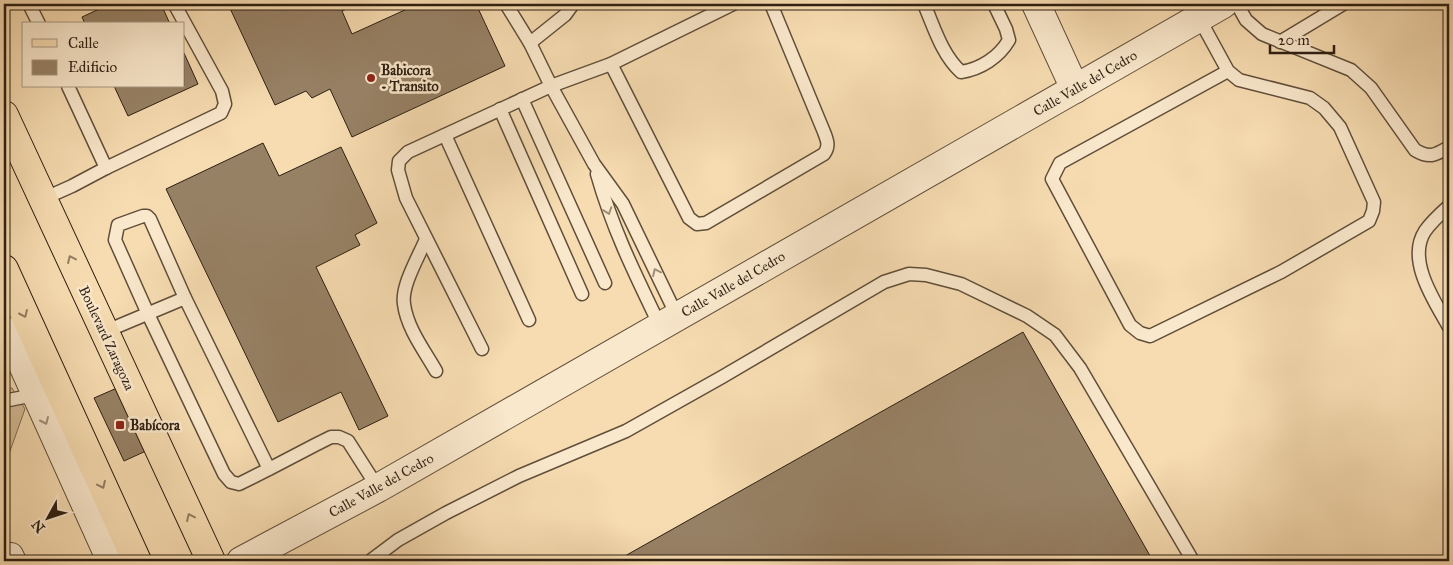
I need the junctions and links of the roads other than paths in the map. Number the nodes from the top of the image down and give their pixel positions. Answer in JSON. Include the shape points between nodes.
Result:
{"nodes":[{"id":1,"x":30,"y":4,"type":"edge"},
{"id":2,"x":506,"y":4,"type":"edge"},
{"id":3,"x":573,"y":4,"type":"edge"},
{"id":4,"x":733,"y":4,"type":"edge"},
{"id":5,"x":771,"y":4,"type":"edge"},
{"id":6,"x":924,"y":4,"type":"edge"},
{"id":7,"x":994,"y":4,"type":"edge"},
{"id":8,"x":1036,"y":4,"type":"edge"},
{"id":9,"x":1223,"y":4,"type":"edge"},
{"id":10,"x":1237,"y":4,"type":"edge"},
{"id":11,"x":1343,"y":4,"type":"edge"},
{"id":12,"x":176,"y":7,"type":"dead end"},
{"id":13,"x":1199,"y":18,"type":"junction"},
{"id":14,"x":38,"y":22,"type":"edge"},
{"id":15,"x":184,"y":22,"type":"edge"},
{"id":16,"x":185,"y":23,"type":"edge"},
{"id":17,"x":1280,"y":42,"type":"junction"},
{"id":18,"x":530,"y":43,"type":"junction"},
{"id":19,"x":611,"y":64,"type":"junction"},
{"id":20,"x":1228,"y":71,"type":"junction"},
{"id":21,"x":551,"y":86,"type":"junction"},
{"id":22,"x":69,"y":88,"type":"edge"},
{"id":23,"x":1075,"y":89,"type":"junction"},
{"id":24,"x":522,"y":100,"type":"junction"},
{"id":25,"x":500,"y":110,"type":"junction"},
{"id":26,"x":4,"y":115,"type":"edge"},
{"id":27,"x":445,"y":135,"type":"junction"},
{"id":28,"x":1449,"y":147,"type":"edge"},
{"id":29,"x":594,"y":164,"type":"junction"},
{"id":30,"x":106,"y":168,"type":"junction"},
{"id":31,"x":43,"y":199,"type":"junction"},
{"id":32,"x":1449,"y":206,"type":"edge"},
{"id":33,"x":426,"y":239,"type":"junction"},
{"id":34,"x":645,"y":247,"type":"junction"},
{"id":35,"x":625,"y":254,"type":"junction"},
{"id":36,"x":4,"y":269,"type":"edge"},
{"id":37,"x":605,"y":283,"type":"dead end"},
{"id":38,"x":582,"y":294,"type":"dead end"},
{"id":39,"x":185,"y":298,"type":"junction"},
{"id":40,"x":148,"y":314,"type":"junction"},
{"id":41,"x":529,"y":320,"type":"dead end"},
{"id":42,"x":669,"y":321,"type":"junction"},
{"id":43,"x":1449,"y":327,"type":"edge"},
{"id":44,"x":4,"y":328,"type":"edge"},
{"id":45,"x":104,"y":332,"type":"junction"},
{"id":46,"x":482,"y":349,"type":"dead end"},
{"id":47,"x":436,"y":370,"type":"dead end"},
{"id":48,"x":34,"y":395,"type":"junction"},
{"id":49,"x":4,"y":401,"type":"edge"},
{"id":50,"x":269,"y":469,"type":"junction"},
{"id":51,"x":378,"y":488,"type":"junction"},
{"id":52,"x":109,"y":561,"type":"edge"},
{"id":53,"x":137,"y":561,"type":"edge"},
{"id":54,"x":211,"y":561,"type":"edge"},
{"id":55,"x":241,"y":561,"type":"edge"},
{"id":56,"x":370,"y":561,"type":"edge"},
{"id":57,"x":1193,"y":561,"type":"edge"}],
"edges":[{"from":1,"to":14,"type":"lane"},
{"from":2,"to":18,"type":"lane"},
{"from":3,"to":18,"type":"lane","via":[[566,15]]},
{"from":4,"to":19,"type":"lane"},
{"from":5,"to":19,"type":"lane","via":[[824,132],[827,150],[706,224],[697,224],[689,218]]},
{"from":6,"to":7,"type":"lane","via":[[945,50],[961,72],[986,63],[1003,50],[1009,40]]},
{"from":8,"to":23,"type":"street"},
{"from":9,"to":13,"type":"street","name":"Calle Valle del Cedro"},
{"from":10,"to":17,"type":"lane","via":[[1246,20],[1262,34]]},
{"from":11,"to":17,"type":"lane"},
{"from":12,"to":15,"type":"lane"},
{"from":13,"to":20,"type":"lane"},
{"from":13,"to":23,"type":"street","name":"Calle Valle del Cedro"},
{"from":16,"to":30,"type":"lane","via":[[222,91],[225,104],[221,113]]},
{"from":17,"to":28,"type":"lane","via":[[1351,70],[1371,88],[1416,150],[1424,156],[1435,156]]},
{"from":18,"to":21,"type":"lane"},
{"from":19,"to":21,"type":"lane"},
{"from":20,"to":20,"type":"lane","via":[[1060,163],[1052,179],[1130,325],[1140,333],[1150,336],[1281,272],[1369,221],[1373,211],[1374,202],[1340,126],[1324,108],[1310,98],[1239,80]]},
{"from":21,"to":24,"type":"lane"},
{"from":21,"to":29,"type":"lane"},
{"from":22,"to":30,"type":"lane"},
{"from":23,"to":42,"type":"street","name":"Calle Valle del Cedro"},
{"from":24,"to":25,"type":"lane"},
{"from":24,"to":37,"type":"lane"},
{"from":25,"to":27,"type":"lane"},
{"from":25,"to":38,"type":"lane"},
{"from":26,"to":31,"type":"main road","name":"Boulevard Zaragoza"},
{"from":27,"to":33,"type":"lane","via":[[408,152],[399,161],[398,170],[406,198]]},
{"from":27,"to":41,"type":"lane"},
{"from":29,"to":34,"type":"lane","via":[[623,204]]},
{"from":29,"to":35,"type":"lane","one_way":true},
{"from":30,"to":31,"type":"lane"},
{"from":45,"to":31,"type":"main road","name":"Boulevard Zaragoza","one_way":true},
{"from":32,"to":43,"type":"lane","via":[[1424,233],[1418,252],[1426,286]]},
{"from":33,"to":46,"type":"lane"},
{"from":33,"to":47,"type":"lane","via":[[407,283],[403,303],[409,324]]},
{"from":34,"to":35,"type":"lane"},
{"from":42,"to":34,"type":"lane","one_way":true},
{"from":35,"to":42,"type":"lane"},
{"from":36,"to":53,"type":"main road","one_way":true},
{"from":39,"to":40,"type":"lane"},
{"from":39,"to":40,"type":"lane","via":[[150,219],[143,216],[118,225],[115,240]]},
{"from":39,"to":50,"type":"lane"},
{"from":40,"to":45,"type":"lane"},
{"from":40,"to":50,"type":"lane","via":[[224,474],[231,482],[239,484]]},
{"from":42,"to":51,"type":"street","name":"Calle Valle del Cedro"},
{"from":44,"to":48,"type":"street"},
{"from":54,"to":45,"type":"main road","name":"Boulevard Zaragoza","one_way":true},
{"from":48,"to":49,"type":"lane"},
{"from":48,"to":52,"type":"street","one_way":true},
{"from":50,"to":51,"type":"lane","via":[[315,444],[338,437],[348,441]]},
{"from":51,"to":55,"type":"street","name":"Calle Valle del Cedro"},
{"from":56,"to":57,"type":"lane","via":[[398,540],[446,513],[519,476],[626,431],[884,282],[909,274],[962,284],[1027,316],[1055,335],[1080,368]]}]}
